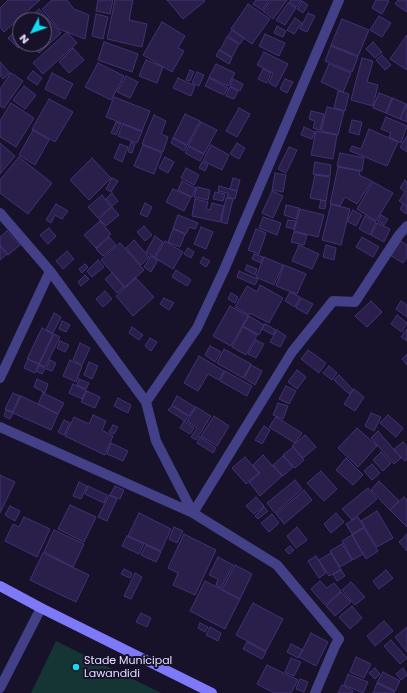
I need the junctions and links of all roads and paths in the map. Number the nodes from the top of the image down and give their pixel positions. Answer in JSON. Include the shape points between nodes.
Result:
{"nodes":[{"id":1,"x":339,"y":0,"type":"edge"},
{"id":2,"x":0,"y":213,"type":"edge"},
{"id":3,"x":407,"y":226,"type":"edge"},
{"id":4,"x":403,"y":237,"type":"edge"},
{"id":5,"x":50,"y":271,"type":"junction"},
{"id":6,"x":0,"y":378,"type":"edge"},
{"id":7,"x":146,"y":402,"type":"junction"},
{"id":8,"x":0,"y":427,"type":"edge"},
{"id":9,"x":193,"y":513,"type":"junction"},
{"id":10,"x":0,"y":586,"type":"edge"},
{"id":11,"x":41,"y":608,"type":"junction"},
{"id":12,"x":0,"y":688,"type":"edge"},
{"id":13,"x":212,"y":693,"type":"edge"},
{"id":14,"x":315,"y":693,"type":"edge"}],
"edges":[{"from":1,"to":7,"type":"street","via":[[197,328]]},
{"from":2,"to":5,"type":"street"},
{"from":3,"to":4,"type":"street"},
{"from":4,"to":9,"type":"street","via":[[355,302],[333,300],[292,352]]},
{"from":5,"to":6,"type":"street"},
{"from":5,"to":7,"type":"street"},
{"from":7,"to":9,"type":"street","via":[[156,441]]},
{"from":8,"to":9,"type":"street"},
{"from":9,"to":14,"type":"street","via":[[277,565],[339,639]]},
{"from":10,"to":11,"type":"street"},
{"from":11,"to":12,"type":"street"},
{"from":11,"to":13,"type":"street"}]}
